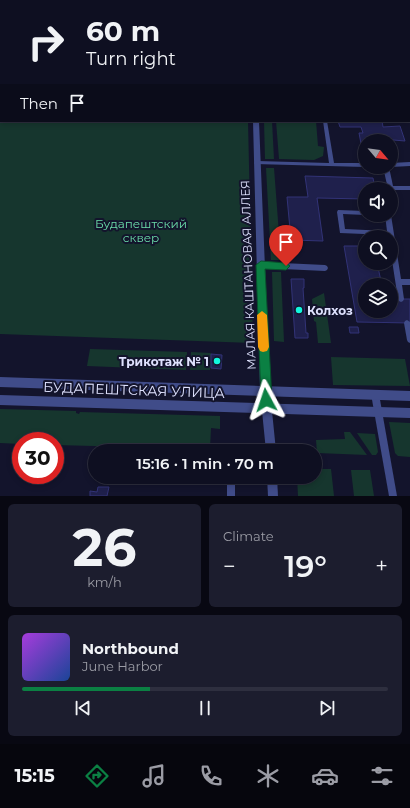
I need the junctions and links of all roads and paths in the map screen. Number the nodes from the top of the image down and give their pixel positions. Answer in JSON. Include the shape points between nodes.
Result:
{"nodes":[{"id":1,"x":256,"y":122,"type":"edge"},
{"id":2,"x":325,"y":122,"type":"edge"},
{"id":3,"x":257,"y":163,"type":"junction"},
{"id":4,"x":332,"y":164,"type":"junction"},
{"id":5,"x":410,"y":164,"type":"edge"},
{"id":6,"x":358,"y":165,"type":"edge"},
{"id":7,"x":398,"y":165,"type":"edge"},
{"id":8,"x":398,"y":188,"type":"edge"},
{"id":9,"x":410,"y":188,"type":"edge"},
{"id":10,"x":358,"y":213,"type":"edge"},
{"id":11,"x":358,"y":232,"type":"edge"},
{"id":12,"x":261,"y":265,"type":"junction"},
{"id":13,"x":325,"y":268,"type":"dead end"},
{"id":14,"x":397,"y":270,"type":"edge"},
{"id":15,"x":399,"y":282,"type":"junction"},
{"id":16,"x":410,"y":282,"type":"edge"},
{"id":17,"x":401,"y":299,"type":"dead end"},
{"id":18,"x":407,"y":323,"type":"dead end"},
{"id":19,"x":410,"y":340,"type":"edge"},
{"id":20,"x":0,"y":382,"type":"edge"},
{"id":21,"x":265,"y":391,"type":"junction"},
{"id":22,"x":375,"y":394,"type":"junction"},
{"id":23,"x":410,"y":396,"type":"edge"},
{"id":24,"x":0,"y":400,"type":"edge"},
{"id":25,"x":268,"y":409,"type":"junction"},
{"id":26,"x":378,"y":412,"type":"junction"},
{"id":27,"x":410,"y":413,"type":"edge"},
{"id":28,"x":270,"y":444,"type":"edge"},
{"id":29,"x":231,"y":484,"type":"edge"},
{"id":30,"x":272,"y":484,"type":"edge"},
{"id":31,"x":231,"y":496,"type":"edge"},
{"id":32,"x":273,"y":496,"type":"edge"},
{"id":33,"x":392,"y":496,"type":"edge"}],
"edges":[{"from":1,"to":3,"type":"street","name":"МАЛАЯ КАШТАНОВАЯ АЛЛЕЯ"},
{"from":2,"to":4,"type":"lane"},
{"from":3,"to":4,"type":"lane"},
{"from":3,"to":12,"type":"street","name":"МАЛАЯ КАШТАНОВАЯ АЛЛЕЯ"},
{"from":4,"to":6,"type":"lane"},
{"from":5,"to":7,"type":"lane"},
{"from":8,"to":9,"type":"lane"},
{"from":10,"to":11,"type":"lane","via":[[340,212],[342,231]]},
{"from":12,"to":13,"type":"lane"},
{"from":12,"to":21,"type":"street","name":"МАЛАЯ КАШТАНОВАЯ АЛЛЕЯ"},
{"from":14,"to":15,"type":"lane"},
{"from":15,"to":16,"type":"lane"},
{"from":15,"to":17,"type":"lane"},
{"from":18,"to":19,"type":"lane"},
{"from":20,"to":21,"type":"street","name":"БУДАПЕШТСКАЯ УЛИЦА"},
{"from":21,"to":22,"type":"street","name":"БУДАПЕШТСКАЯ УЛИЦА"},
{"from":21,"to":25,"type":"street","name":"МАЛАЯ КАШТАНОВАЯ АЛЛЕЯ"},
{"from":22,"to":23,"type":"street","name":"БУДАПЕШТСКАЯ УЛИЦА"},
{"from":22,"to":26,"type":"lane"},
{"from":24,"to":25,"type":"street","name":"БУДАПЕШТСКАЯ УЛИЦА"},
{"from":25,"to":26,"type":"street","name":"БУДАПЕШТСКАЯ УЛИЦА"},
{"from":25,"to":28,"type":"street","name":"МАЛАЯ КАШТАНОВАЯ АЛЛЕЯ"},
{"from":26,"to":27,"type":"street","name":"БУДАПЕШТСКАЯ УЛИЦА"},
{"from":26,"to":33,"type":"lane"},
{"from":29,"to":31,"type":"lane"},
{"from":30,"to":32,"type":"street"}]}
